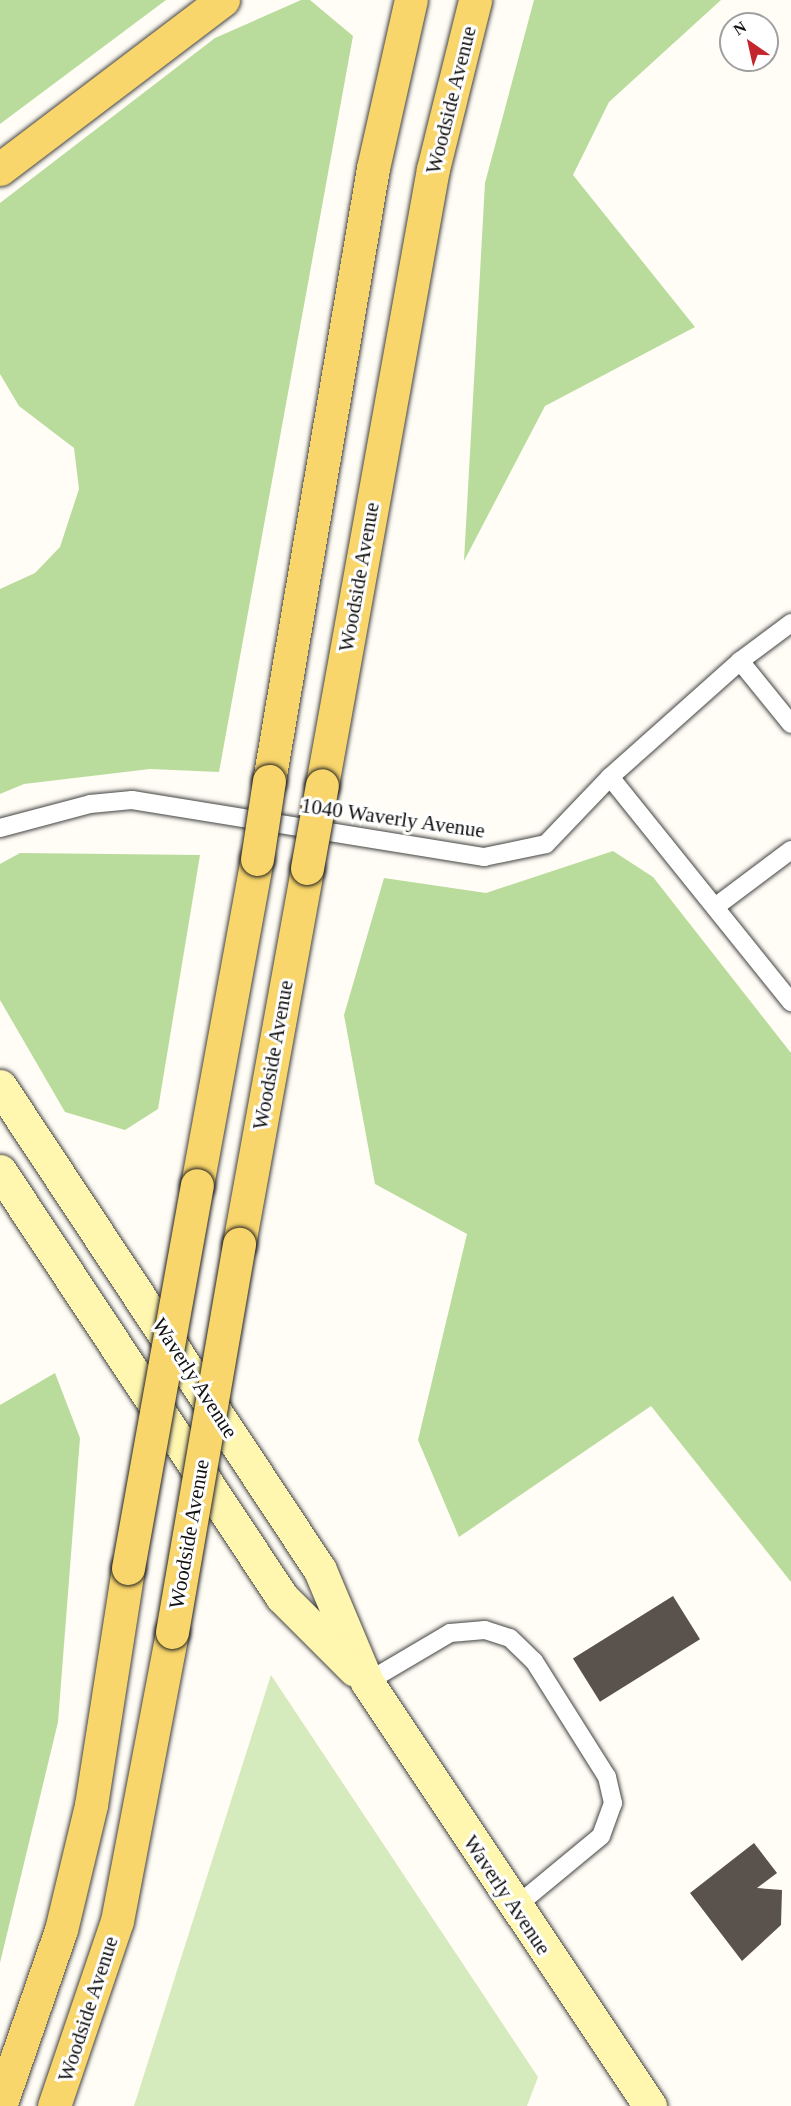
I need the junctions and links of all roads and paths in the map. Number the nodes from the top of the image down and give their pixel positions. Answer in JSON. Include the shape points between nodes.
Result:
{"nodes":[{"id":1,"x":223,"y":0,"type":"edge"},
{"id":2,"x":411,"y":0,"type":"edge"},
{"id":3,"x":475,"y":0,"type":"edge"},
{"id":4,"x":0,"y":169,"type":"edge"},
{"id":5,"x":791,"y":623,"type":"edge"},
{"id":6,"x":740,"y":661,"type":"junction"},
{"id":7,"x":791,"y":724,"type":"edge"},
{"id":8,"x":610,"y":777,"type":"junction"},
{"id":9,"x":0,"y":828,"type":"edge"},
{"id":10,"x":791,"y":850,"type":"edge"},
{"id":11,"x":715,"y":907,"type":"junction"},
{"id":12,"x":791,"y":1002,"type":"edge"},
{"id":13,"x":0,"y":1086,"type":"edge"},
{"id":14,"x":0,"y":1171,"type":"edge"},
{"id":15,"x":367,"y":1682,"type":"junction"},
{"id":16,"x":514,"y":1908,"type":"junction"},
{"id":17,"x":0,"y":2106,"type":"edge"},
{"id":18,"x":54,"y":2106,"type":"edge"},
{"id":19,"x":650,"y":2106,"type":"edge"}],
"edges":[{"from":1,"to":4,"type":"main road"},
{"from":2,"to":17,"type":"main road","bridge":true,"via":[[373,168],[257,859],[128,1568],[91,1805],[64,1918]]},
{"from":3,"to":18,"type":"main road","name":"Woodside Avenue","bridge":true,"via":[[433,170],[117,1921]]},
{"from":5,"to":6,"type":"lane","name":"1040 Waverly Avenue"},
{"from":6,"to":7,"type":"lane"},
{"from":6,"to":8,"type":"lane","name":"1040 Waverly Avenue"},
{"from":8,"to":9,"type":"lane","name":"1040 Waverly Avenue","via":[[546,844],[484,857],[132,800],[90,804]]},
{"from":8,"to":11,"type":"lane"},
{"from":10,"to":11,"type":"lane"},
{"from":11,"to":12,"type":"lane"},
{"from":13,"to":15,"type":"main road","name":"Waverly Avenue","via":[[320,1570]]},
{"from":14,"to":15,"type":"main road","name":"Waverly Avenue","via":[[282,1597]]},
{"from":15,"to":16,"type":"main road","name":"Waverly Avenue"},
{"from":15,"to":16,"type":"lane","via":[[450,1633],[484,1630],[510,1638],[534,1661],[607,1777],[613,1803],[601,1836]]},
{"from":16,"to":19,"type":"main road","name":"Waverly Avenue"}]}
